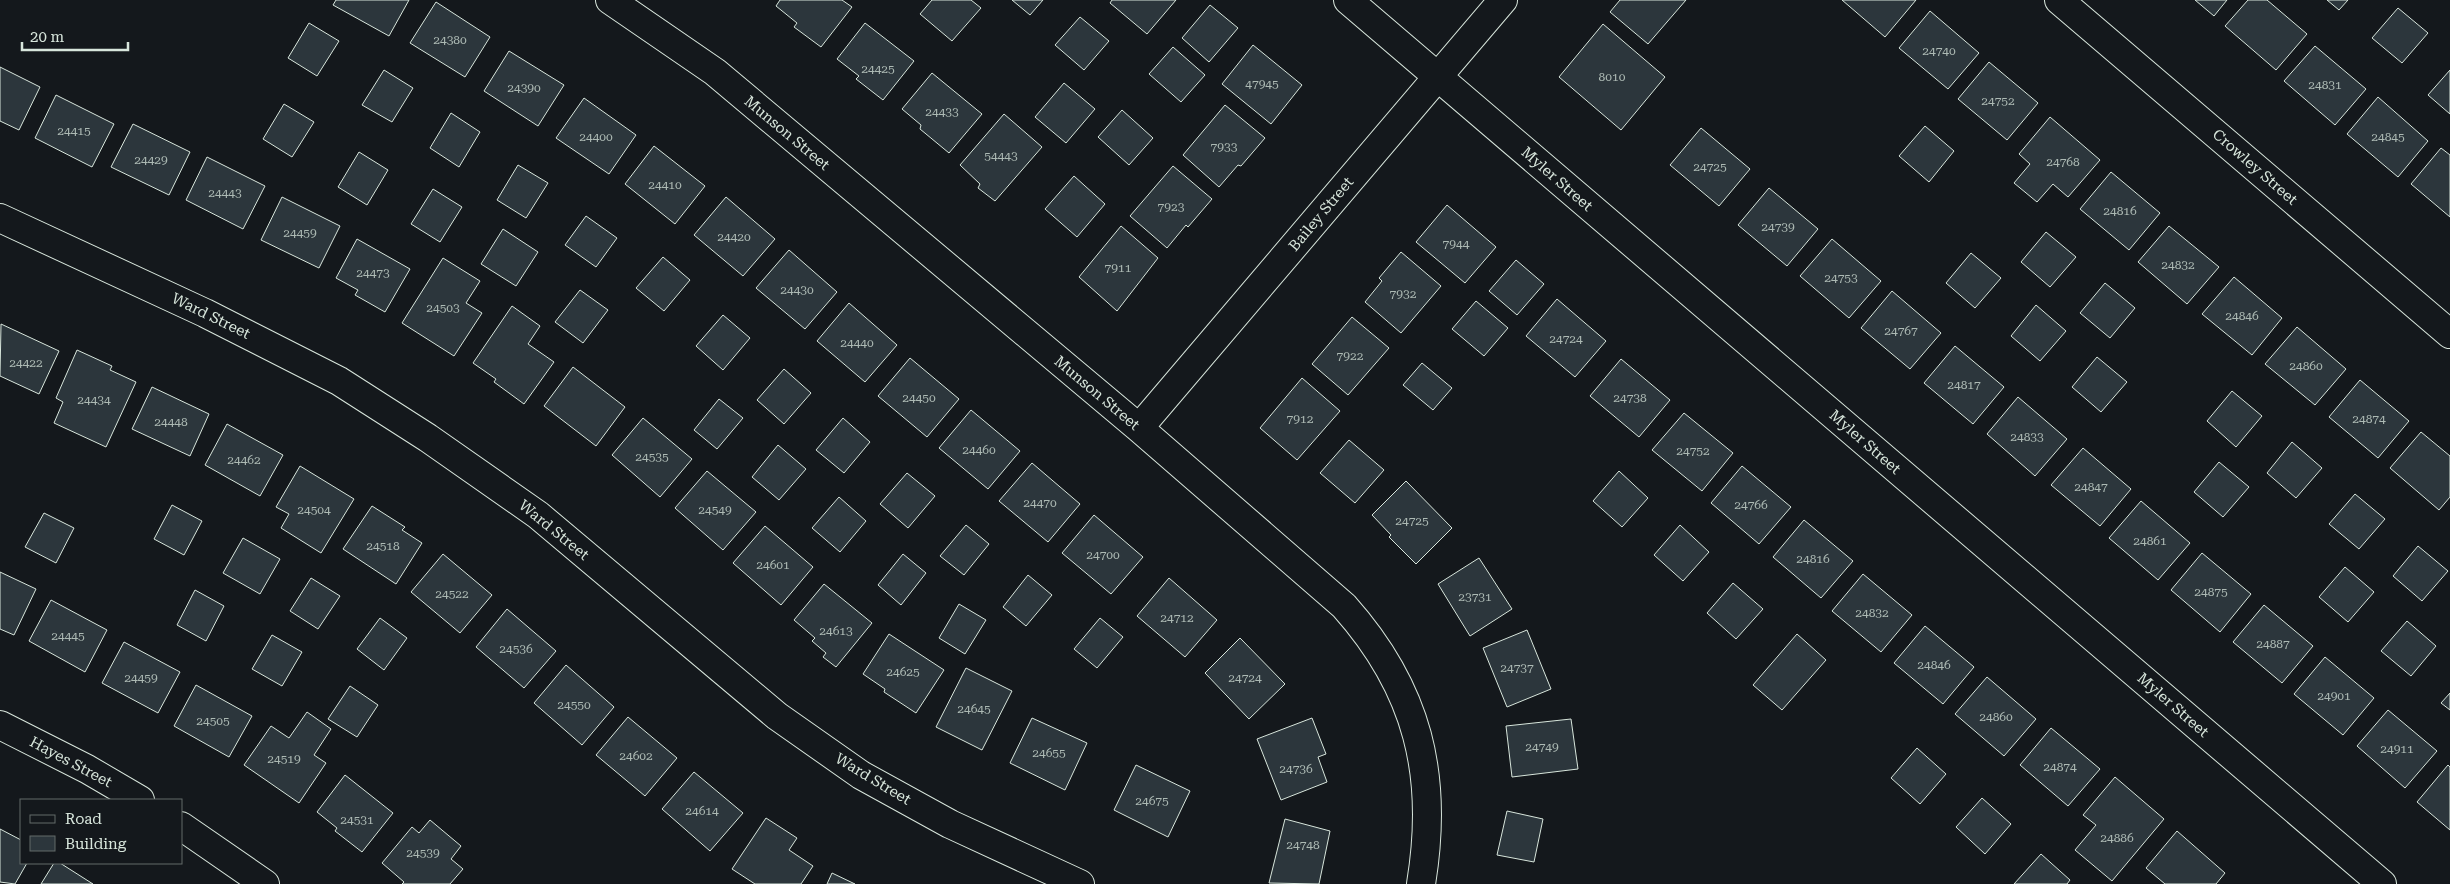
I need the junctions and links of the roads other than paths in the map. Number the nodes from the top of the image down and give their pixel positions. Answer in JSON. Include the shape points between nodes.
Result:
{"nodes":[{"id":1,"x":610,"y":0,"type":"edge"},
{"id":2,"x":1348,"y":0,"type":"edge"},
{"id":3,"x":1503,"y":0,"type":"edge"},
{"id":4,"x":2059,"y":0,"type":"edge"},
{"id":5,"x":1438,"y":76,"type":"junction"},
{"id":6,"x":0,"y":218,"type":"edge"},
{"id":7,"x":2450,"y":334,"type":"edge"},
{"id":8,"x":1139,"y":428,"type":"junction"},
{"id":9,"x":0,"y":725,"type":"edge"},
{"id":10,"x":138,"y":799,"type":"edge"},
{"id":11,"x":182,"y":827,"type":"edge"},
{"id":12,"x":265,"y":884,"type":"edge"},
{"id":13,"x":1080,"y":884,"type":"edge"},
{"id":14,"x":1421,"y":884,"type":"edge"},
{"id":15,"x":2382,"y":884,"type":"edge"}],
"edges":[{"from":1,"to":8,"type":"street","name":"Munson Street","via":[[715,72]]},
{"from":2,"to":5,"type":"street","name":"Myler Street"},
{"from":3,"to":5,"type":"street","name":"Bailey Street"},
{"from":4,"to":7,"type":"street","name":"Crowley Street"},
{"from":5,"to":8,"type":"street","name":"Bailey Street"},
{"from":5,"to":15,"type":"street","name":"Myler Street"},
{"from":6,"to":13,"type":"street","name":"Ward Street","via":[[205,312],[340,381],[538,515],[778,716],[861,775],[950,824]]},
{"from":8,"to":14,"type":"street","name":"Munson Street","via":[[1344,606],[1384,656],[1418,734],[1425,775],[1428,809]]},
{"from":9,"to":10,"type":"street","name":"Hayes Street"},
{"from":11,"to":12,"type":"street"}]}
